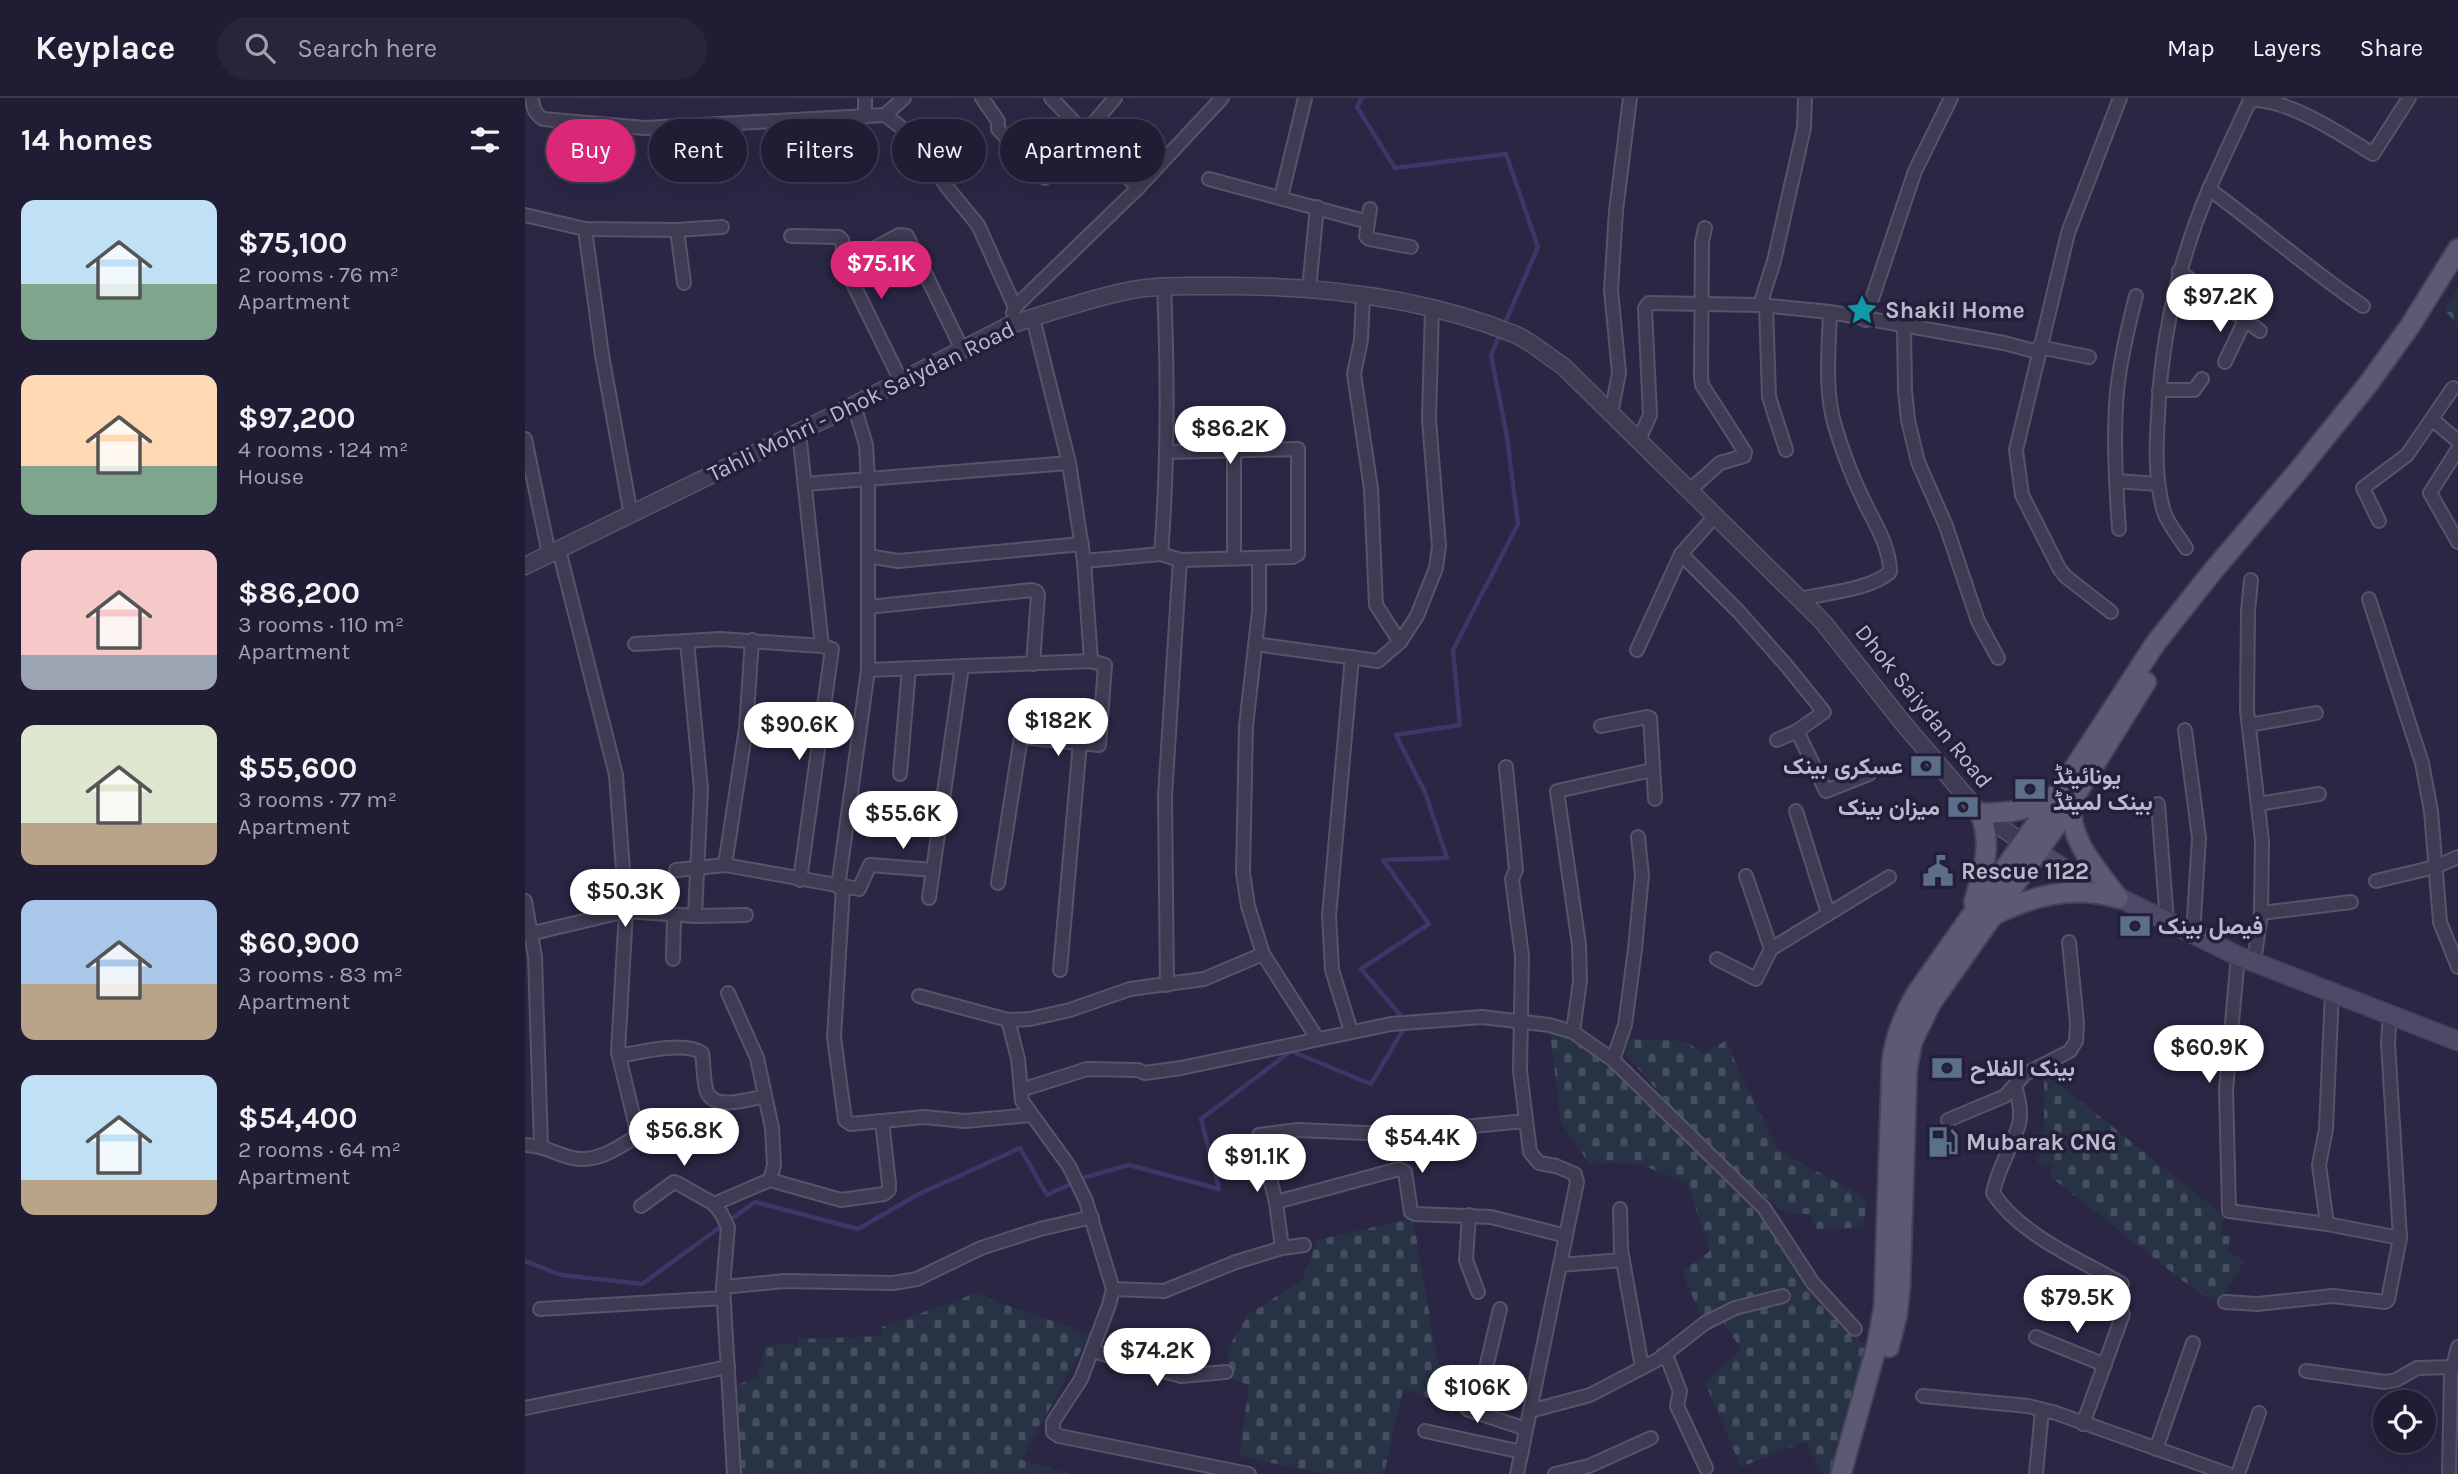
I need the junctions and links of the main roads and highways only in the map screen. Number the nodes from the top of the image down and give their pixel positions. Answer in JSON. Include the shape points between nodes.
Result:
{"nodes":[{"id":1,"x":2458,"y":249,"type":"edge"},
{"id":2,"x":2458,"y":272,"type":"edge"},
{"id":3,"x":2064,"y":799,"type":"junction"},
{"id":4,"x":2030,"y":847,"type":"junction"},
{"id":5,"x":2117,"y":898,"type":"junction"},
{"id":6,"x":1993,"y":915,"type":"junction"},
{"id":7,"x":1970,"y":917,"type":"junction"},
{"id":8,"x":2458,"y":1041,"type":"edge"},
{"id":9,"x":1897,"y":1140,"type":"junction"},
{"id":10,"x":1841,"y":1474,"type":"edge"},
{"id":11,"x":1854,"y":1474,"type":"edge"}],
"edges":[{"from":1,"to":3,"type":"main road","via":[[2369,383],[2155,645]]},
{"from":2,"to":3,"type":"main road","via":[[2404,352],[2186,624]]},
{"from":3,"to":4,"type":"main road"},
{"from":3,"to":5,"type":"main road","via":[[2079,844]]},
{"from":3,"to":7,"type":"main road","via":[[2007,813],[1980,813],[1987,852]]},
{"from":4,"to":5,"type":"main road","name":"Dhok Saiydan Road"},
{"from":4,"to":6,"type":"main road"},
{"from":4,"to":7,"type":"main road"},
{"from":5,"to":6,"type":"main road","via":[[2082,892],[2052,894]]},
{"from":5,"to":8,"type":"main road","name":"Dhok Saiydan Road","via":[[2246,959]]},
{"from":6,"to":9,"type":"main road","via":[[1931,1003],[1916,1034]]},
{"from":7,"to":9,"type":"main road","via":[[1916,994],[1897,1033],[1892,1061]]},
{"from":9,"to":10,"type":"main road","via":[[1884,1306]]},
{"from":9,"to":11,"type":"main road","via":[[1898,1315]]}]}
